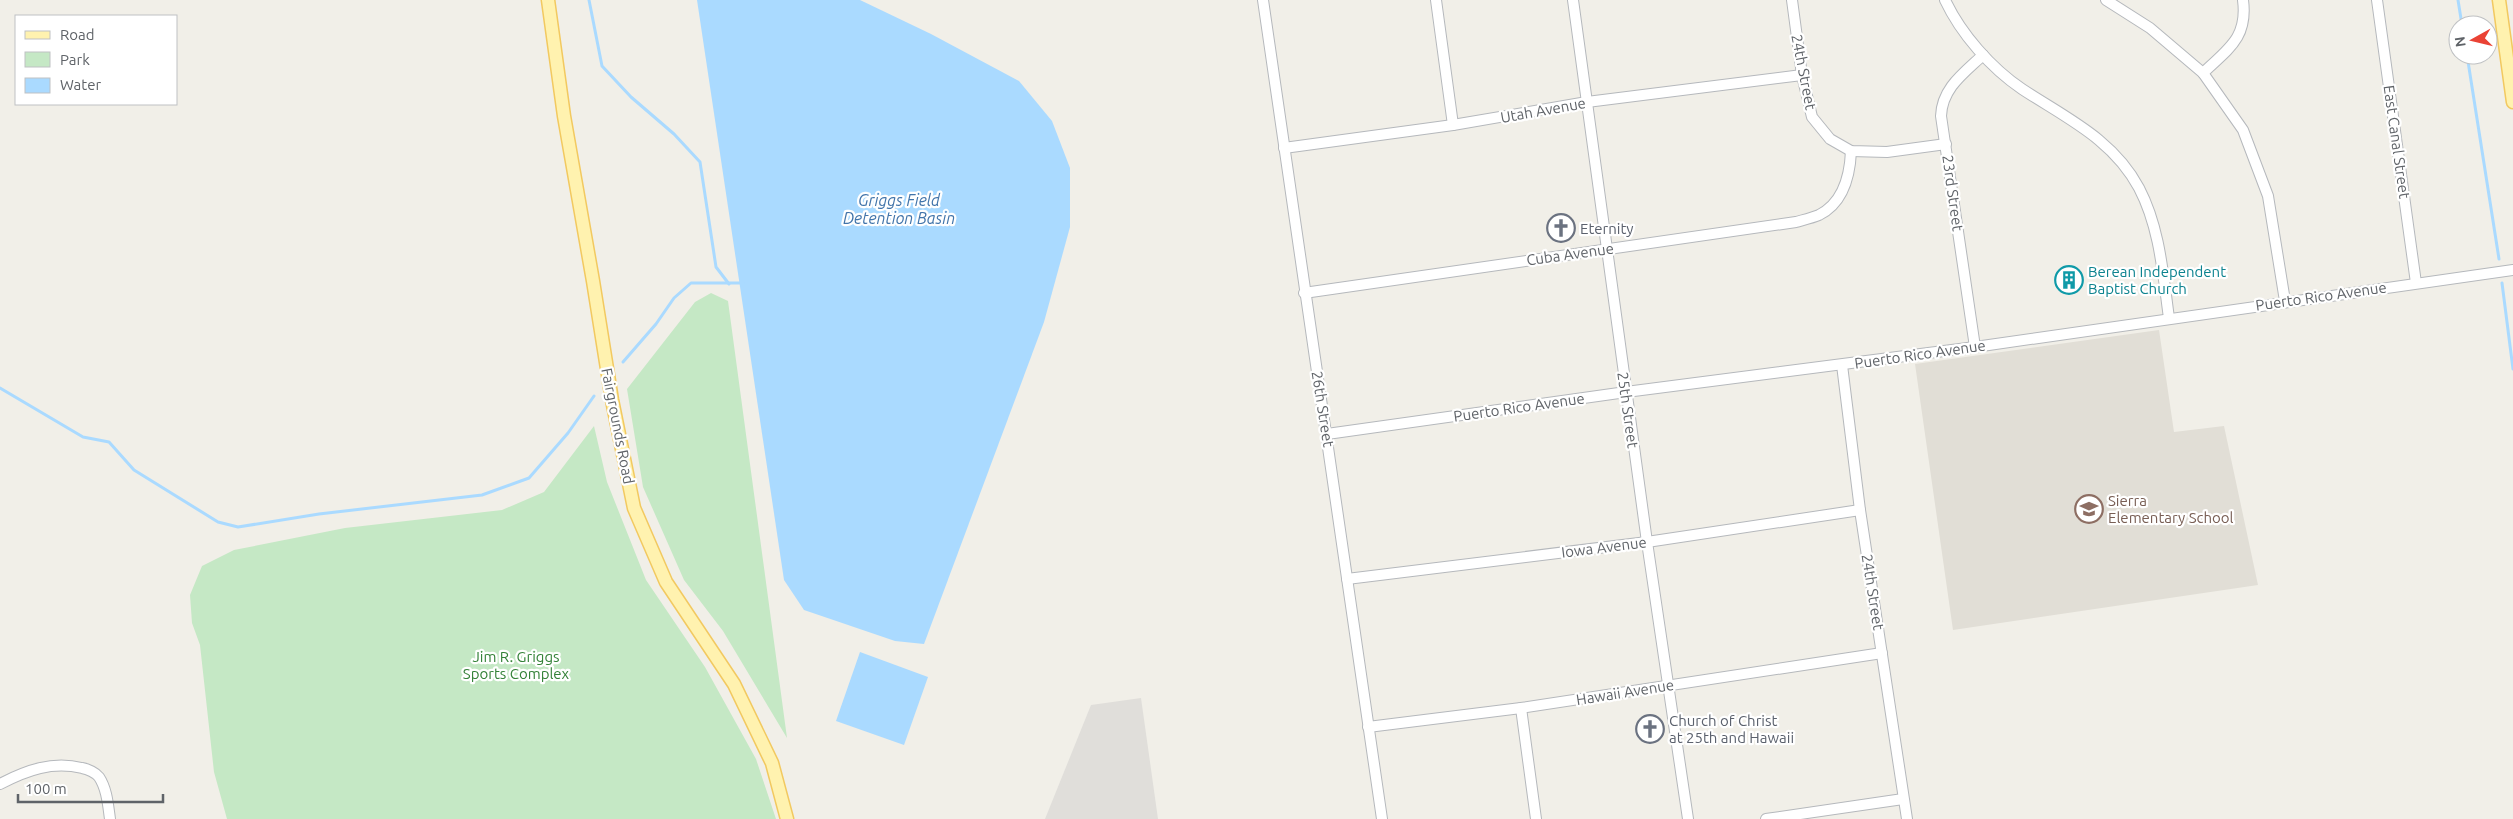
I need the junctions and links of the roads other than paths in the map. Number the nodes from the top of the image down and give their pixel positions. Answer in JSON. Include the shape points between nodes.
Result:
{"nodes":[{"id":1,"x":548,"y":0,"type":"edge"},
{"id":2,"x":1263,"y":0,"type":"edge"},
{"id":3,"x":1436,"y":0,"type":"edge"},
{"id":4,"x":1573,"y":0,"type":"edge"},
{"id":5,"x":1792,"y":0,"type":"edge"},
{"id":6,"x":1945,"y":0,"type":"edge"},
{"id":7,"x":2106,"y":0,"type":"edge"},
{"id":8,"x":2243,"y":0,"type":"edge"},
{"id":9,"x":2377,"y":0,"type":"edge"},
{"id":10,"x":2499,"y":0,"type":"edge"},
{"id":11,"x":1983,"y":55,"type":"junction"},
{"id":12,"x":2510,"y":68,"type":"edge"},
{"id":13,"x":2203,"y":73,"type":"junction"},
{"id":14,"x":1802,"y":75,"type":"junction"},
{"id":15,"x":1587,"y":102,"type":"junction"},
{"id":16,"x":2513,"y":102,"type":"edge"},
{"id":17,"x":1453,"y":125,"type":"junction"},
{"id":18,"x":1946,"y":144,"type":"junction"},
{"id":19,"x":1284,"y":148,"type":"junction"},
{"id":20,"x":1851,"y":151,"type":"junction"},
{"id":21,"x":1606,"y":249,"type":"junction"},
{"id":22,"x":2513,"y":270,"type":"edge"},
{"id":23,"x":2416,"y":283,"type":"junction"},
{"id":24,"x":1304,"y":293,"type":"junction"},
{"id":25,"x":2286,"y":301,"type":"junction"},
{"id":26,"x":2169,"y":318,"type":"junction"},
{"id":27,"x":1975,"y":347,"type":"junction"},
{"id":28,"x":1842,"y":365,"type":"junction"},
{"id":29,"x":1626,"y":392,"type":"junction"},
{"id":30,"x":1327,"y":434,"type":"junction"},
{"id":31,"x":1860,"y":510,"type":"junction"},
{"id":32,"x":1647,"y":542,"type":"junction"},
{"id":33,"x":1347,"y":579,"type":"junction"},
{"id":34,"x":1882,"y":653,"type":"junction"},
{"id":35,"x":1667,"y":686,"type":"junction"},
{"id":36,"x":1521,"y":708,"type":"junction"},
{"id":37,"x":1368,"y":727,"type":"junction"},
{"id":38,"x":0,"y":784,"type":"edge"},
{"id":39,"x":1903,"y":799,"type":"junction"},
{"id":40,"x":110,"y":819,"type":"edge"},
{"id":41,"x":787,"y":819,"type":"edge"},
{"id":42,"x":1382,"y":819,"type":"edge"},
{"id":43,"x":1536,"y":819,"type":"edge"},
{"id":44,"x":1688,"y":819,"type":"edge"},
{"id":45,"x":1766,"y":819,"type":"edge"},
{"id":46,"x":1907,"y":819,"type":"edge"}],
"edges":[{"from":1,"to":41,"type":"main road","name":"Fairgrounds Road","via":[[564,116],[612,400],[634,508],[666,582],[734,684],[772,763]]},
{"from":2,"to":19,"type":"street","name":"26th Street"},
{"from":3,"to":17,"type":"street"},
{"from":4,"to":15,"type":"street","name":"25th Street"},
{"from":5,"to":14,"type":"street","name":"24th Street"},
{"from":6,"to":11,"type":"street"},
{"from":7,"to":13,"type":"street","via":[[2150,28]]},
{"from":8,"to":13,"type":"street","via":[[2245,15],[2238,39]]},
{"from":9,"to":23,"type":"street","name":"East Canal Street"},
{"from":10,"to":12,"type":"main road"},
{"from":11,"to":18,"type":"street","name":"23rd Street","via":[[1951,85],[1942,106]]},
{"from":11,"to":26,"type":"street","via":[[2020,87],[2093,133],[2122,163],[2139,188],[2151,216]]},
{"from":12,"to":16,"type":"main road"},
{"from":13,"to":25,"type":"street","via":[[2243,130],[2268,196]]},
{"from":14,"to":15,"type":"street","name":"Utah Avenue"},
{"from":14,"to":20,"type":"street","name":"24th Street","via":[[1812,116],[1830,139]]},
{"from":15,"to":17,"type":"street","name":"Utah Avenue"},
{"from":15,"to":21,"type":"street","name":"25th Street"},
{"from":17,"to":19,"type":"street","name":"Utah Avenue"},
{"from":18,"to":20,"type":"street","name":"24th Street","via":[[1887,152]]},
{"from":18,"to":27,"type":"street","name":"23rd Street"},
{"from":19,"to":24,"type":"street","name":"26th Street"},
{"from":20,"to":21,"type":"street","name":"Cuba Avenue","via":[[1850,174],[1840,195],[1820,215],[1796,222]]},
{"from":21,"to":24,"type":"street","name":"Cuba Avenue"},
{"from":21,"to":29,"type":"street","name":"25th Street"},
{"from":22,"to":23,"type":"street","name":"Puerto Rico Avenue"},
{"from":23,"to":25,"type":"street","name":"Puerto Rico Avenue"},
{"from":24,"to":30,"type":"street","name":"26th Street"},
{"from":25,"to":26,"type":"street","name":"Puerto Rico Avenue"},
{"from":26,"to":27,"type":"street","name":"Puerto Rico Avenue"},
{"from":27,"to":28,"type":"street","name":"Puerto Rico Avenue"},
{"from":28,"to":29,"type":"street","name":"Puerto Rico Avenue"},
{"from":28,"to":31,"type":"street","name":"24th Street"},
{"from":29,"to":30,"type":"street","name":"Puerto Rico Avenue"},
{"from":29,"to":32,"type":"street","name":"25th Street"},
{"from":30,"to":33,"type":"street","name":"26th Street"},
{"from":31,"to":32,"type":"street","name":"Iowa Avenue"},
{"from":31,"to":34,"type":"street","name":"24th Street"},
{"from":32,"to":33,"type":"street","name":"Iowa Avenue"},
{"from":32,"to":35,"type":"street","name":"25th Street"},
{"from":33,"to":37,"type":"street","name":"26th Street"},
{"from":34,"to":35,"type":"street","name":"Hawaii Avenue"},
{"from":34,"to":39,"type":"street","name":"24th Street"},
{"from":35,"to":36,"type":"street","name":"Hawaii Avenue"},
{"from":35,"to":44,"type":"street","name":"25th Street"},
{"from":36,"to":37,"type":"street","name":"Hawaii Avenue"},
{"from":36,"to":43,"type":"street"},
{"from":37,"to":42,"type":"street","name":"26th Street"},
{"from":38,"to":40,"type":"street","via":[[26,772],[54,765],[86,769],[98,776],[106,794]]},
{"from":39,"to":45,"type":"street"},
{"from":39,"to":46,"type":"street","name":"24th Street"}]}
